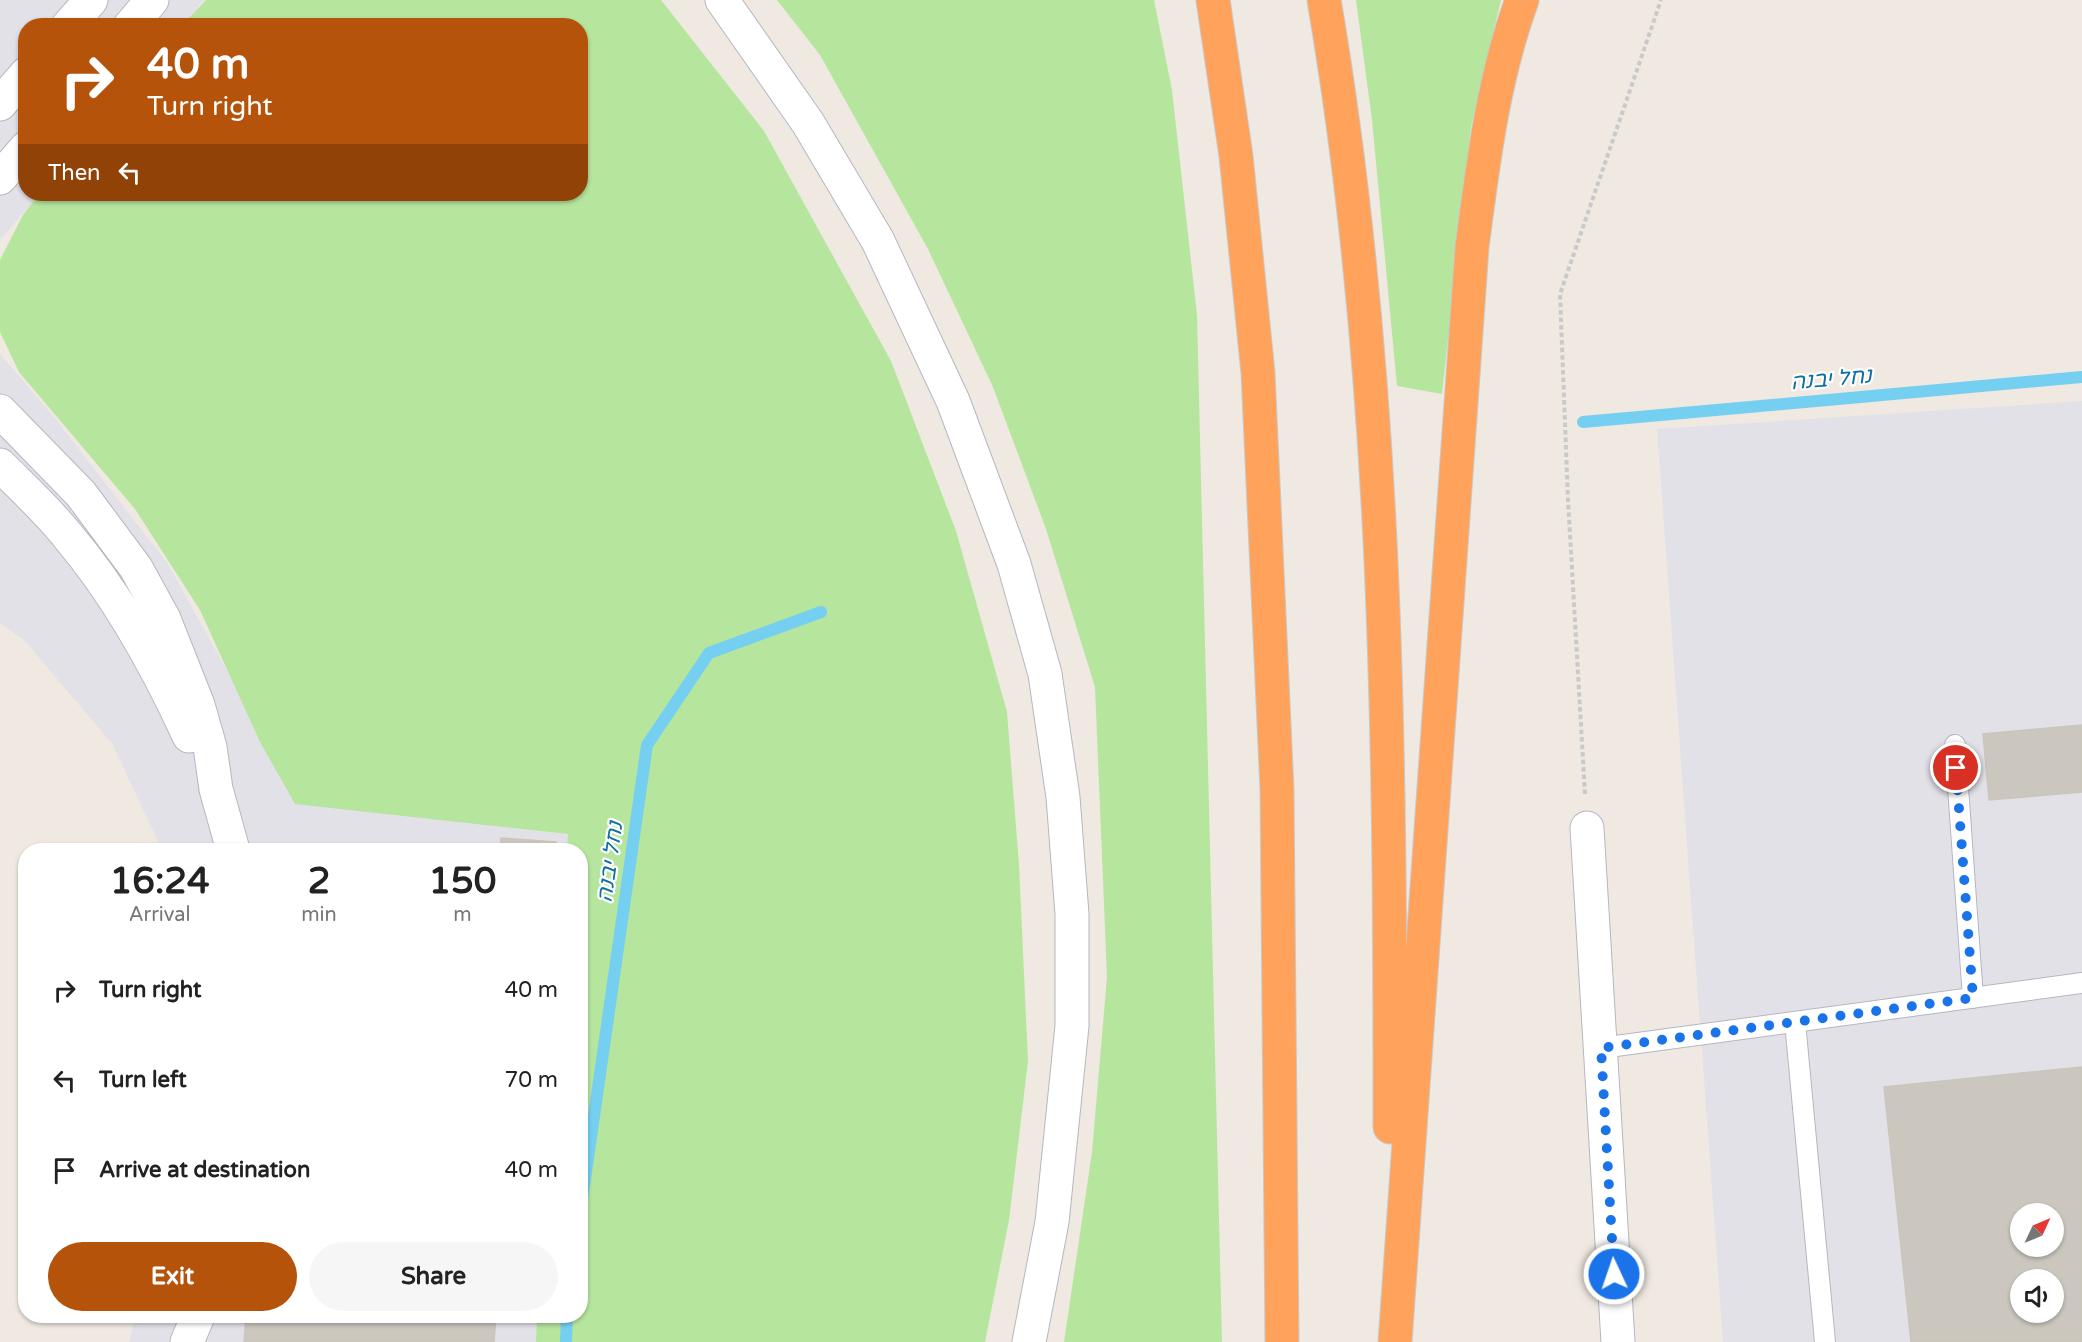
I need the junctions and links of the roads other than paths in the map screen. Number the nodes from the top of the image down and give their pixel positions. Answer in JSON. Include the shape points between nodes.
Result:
{"nodes":[{"id":1,"x":91,"y":0,"type":"edge"},
{"id":2,"x":152,"y":0,"type":"edge"},
{"id":3,"x":722,"y":0,"type":"edge"},
{"id":4,"x":1213,"y":0,"type":"edge"},
{"id":5,"x":1324,"y":0,"type":"edge"},
{"id":6,"x":1522,"y":0,"type":"edge"},
{"id":7,"x":75,"y":18,"type":"edge"},
{"id":8,"x":137,"y":18,"type":"edge"},
{"id":9,"x":18,"y":83,"type":"edge"},
{"id":10,"x":1,"y":102,"type":"edge"},
{"id":11,"x":18,"y":157,"type":"edge"},
{"id":12,"x":0,"y":178,"type":"edge"},
{"id":13,"x":0,"y":411,"type":"edge"},
{"id":14,"x":0,"y":465,"type":"edge"},
{"id":15,"x":1954,"y":745,"type":"dead end"},
{"id":16,"x":216,"y":789,"type":"junction"},
{"id":17,"x":1587,"y":828,"type":"road end"},
{"id":18,"x":231,"y":843,"type":"edge"},
{"id":19,"x":2082,"y":983,"type":"edge"},
{"id":20,"x":1973,"y":998,"type":"junction"},
{"id":21,"x":1795,"y":1022,"type":"junction"},
{"id":22,"x":1601,"y":1048,"type":"junction"},
{"id":23,"x":195,"y":1323,"type":"edge"},
{"id":24,"x":187,"y":1342,"type":"edge"},
{"id":25,"x":1029,"y":1342,"type":"edge"},
{"id":26,"x":1282,"y":1342,"type":"edge"},
{"id":27,"x":1394,"y":1342,"type":"edge"},
{"id":28,"x":1618,"y":1342,"type":"edge"},
{"id":29,"x":1825,"y":1342,"type":"edge"}],
"edges":[{"from":1,"to":7,"type":"street"},
{"from":2,"to":8,"type":"street"},
{"from":3,"to":25,"type":"street","via":[[808,123],[878,241],[953,401],[1014,564],[1045,674],[1065,820],[1072,914],[1072,1026],[1052,1222]]},
{"from":4,"to":26,"type":"highway","via":[[1236,156],[1258,373],[1276,790]]},
{"from":5,"to":27,"type":"highway","via":[[1367,329],[1385,600]]},
{"from":6,"to":27,"type":"highway","via":[[1506,44],[1472,247]]},
{"from":9,"to":10,"type":"street"},
{"from":11,"to":12,"type":"street"},
{"from":13,"to":16,"type":"street","via":[[81,494],[136,568],[164,619],[198,705]]},
{"from":14,"to":16,"type":"street","via":[[67,535],[103,581],[158,675]]},
{"from":15,"to":20,"type":"lane"},
{"from":16,"to":18,"type":"street"},
{"from":17,"to":22,"type":"street"},
{"from":19,"to":20,"type":"lane"},
{"from":20,"to":21,"type":"lane"},
{"from":21,"to":22,"type":"lane"},
{"from":21,"to":29,"type":"lane"},
{"from":22,"to":28,"type":"street"},
{"from":23,"to":24,"type":"street"}]}
